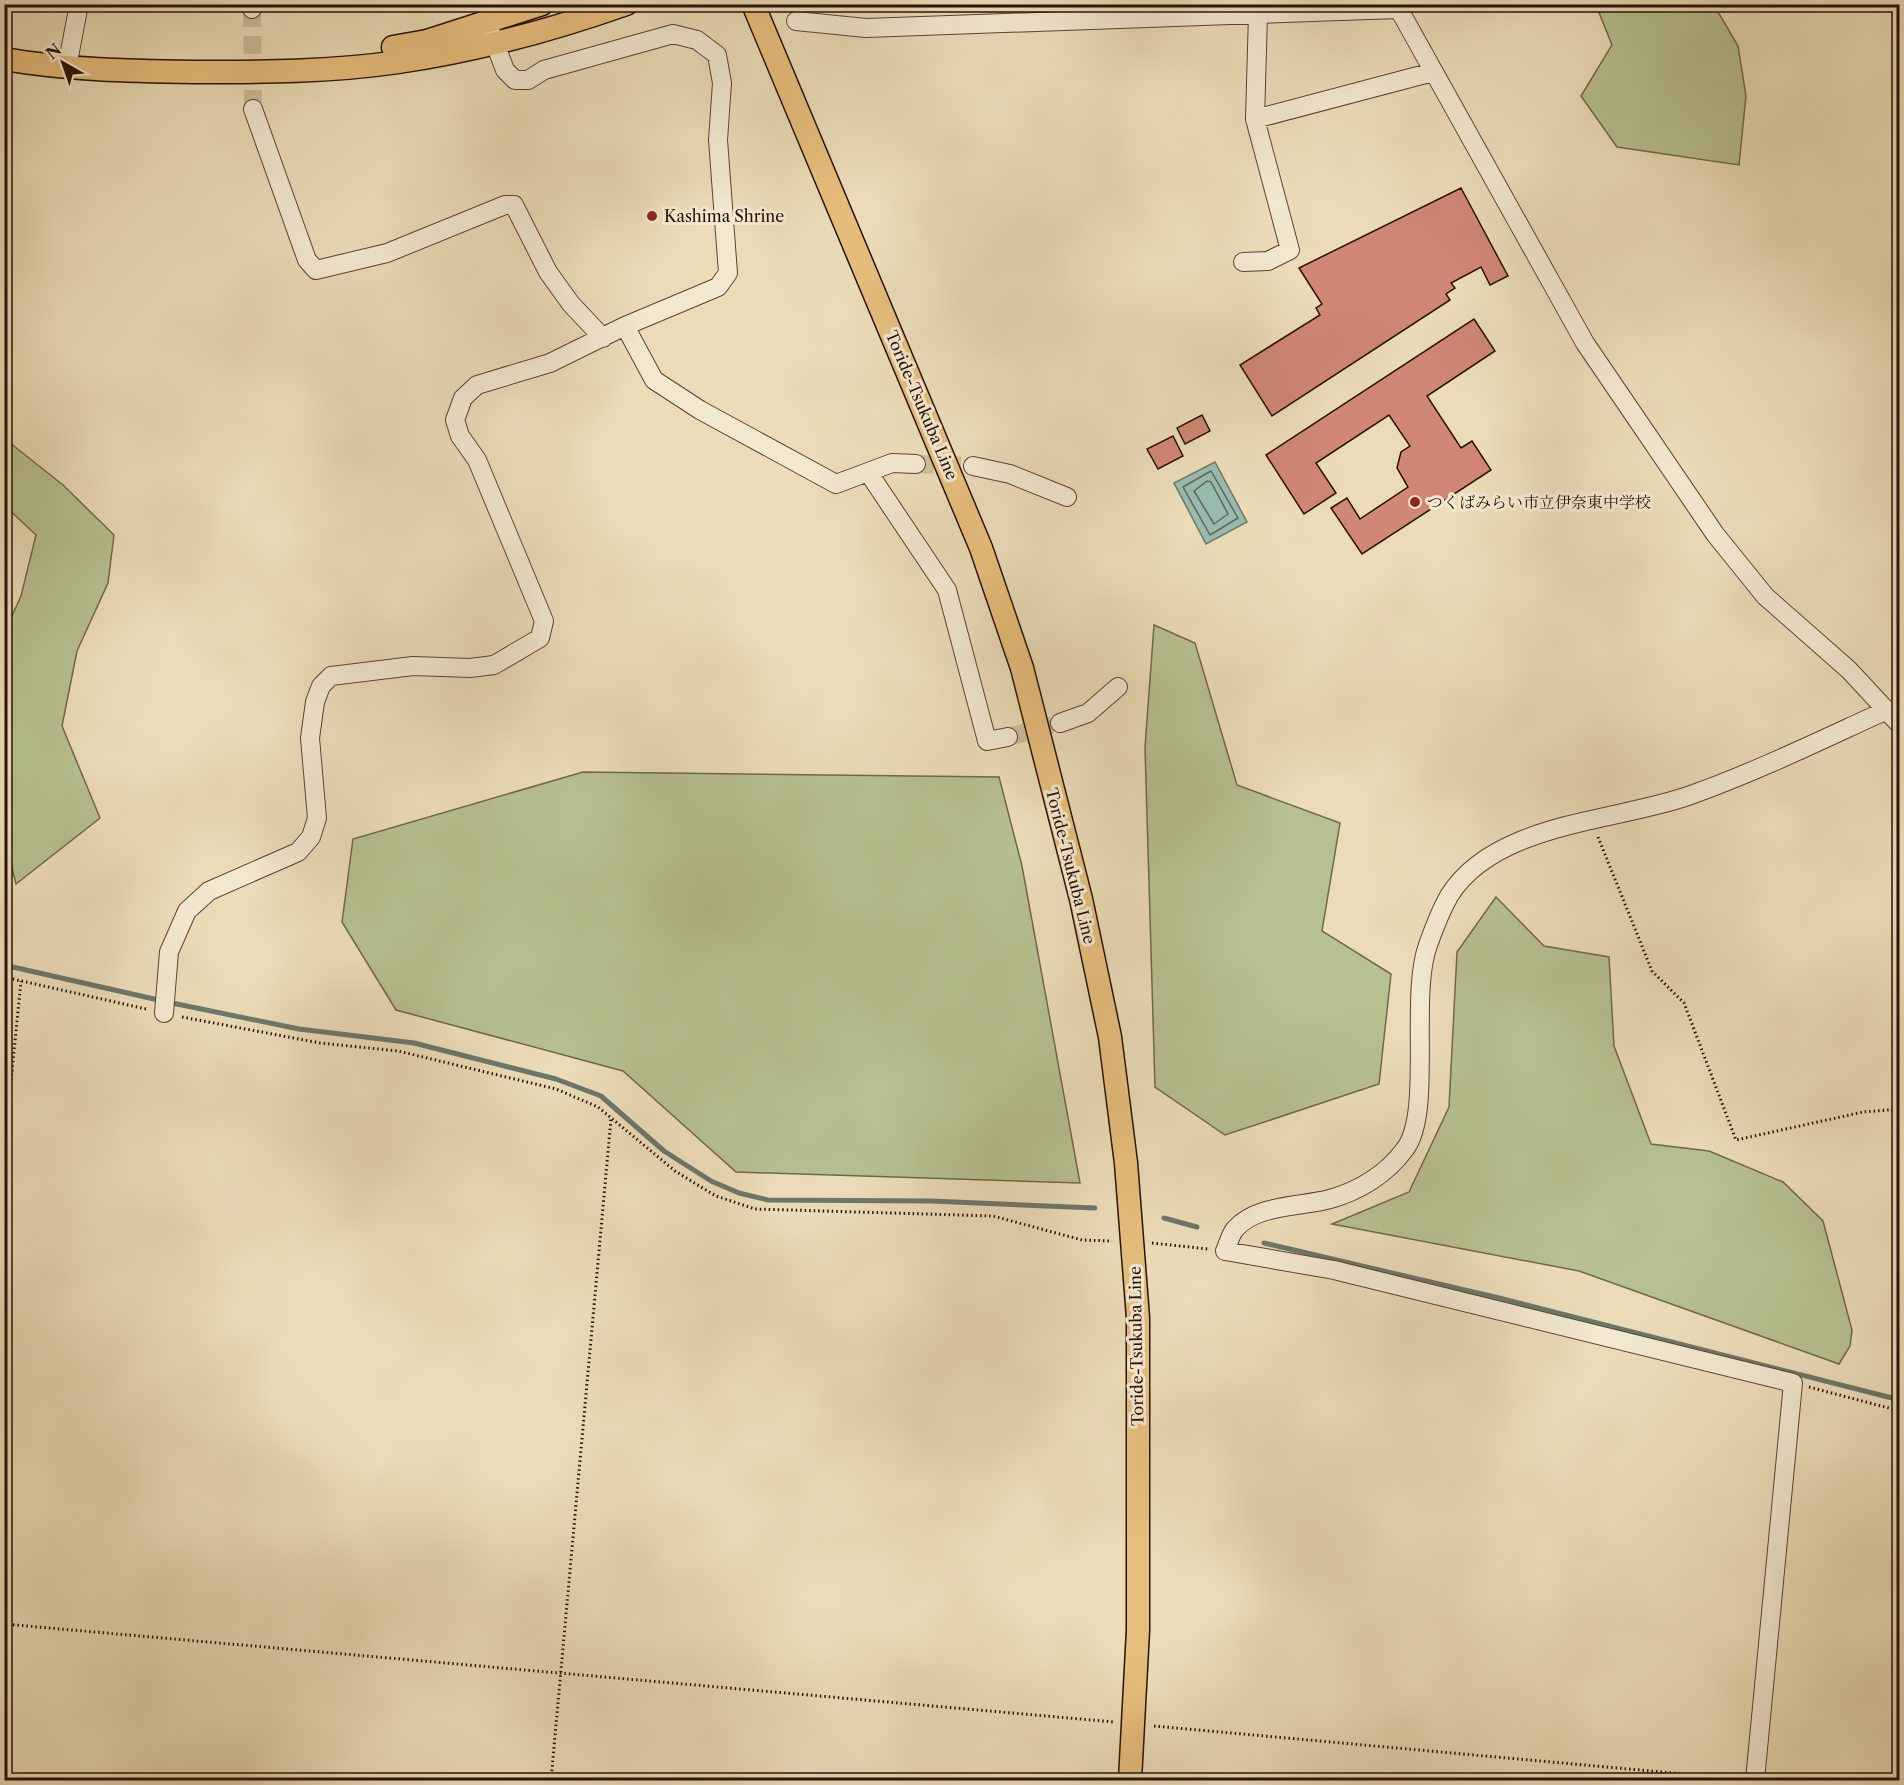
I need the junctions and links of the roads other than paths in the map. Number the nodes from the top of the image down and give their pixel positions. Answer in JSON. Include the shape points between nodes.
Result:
{"nodes":[{"id":1,"x":79,"y":4,"type":"edge"},
{"id":2,"x":542,"y":4,"type":"edge"},
{"id":3,"x":626,"y":4,"type":"edge"},
{"id":4,"x":753,"y":4,"type":"edge"},
{"id":5,"x":1397,"y":7,"type":"edge"},
{"id":6,"x":583,"y":12,"type":"edge"},
{"id":7,"x":1258,"y":14,"type":"junction"},
{"id":8,"x":796,"y":21,"type":"dead end"},
{"id":9,"x":487,"y":23,"type":"junction"},
{"id":10,"x":496,"y":44,"type":"junction"},
{"id":11,"x":4,"y":59,"type":"edge"},
{"id":12,"x":67,"y":67,"type":"junction"},
{"id":13,"x":220,"y":72,"type":"junction"},
{"id":14,"x":1433,"y":72,"type":"junction"},
{"id":15,"x":253,"y":109,"type":"tunnel mouth"},
{"id":16,"x":1255,"y":119,"type":"junction"},
{"id":17,"x":1243,"y":262,"type":"dead end"},
{"id":18,"x":625,"y":326,"type":"junction"},
{"id":19,"x":603,"y":338,"type":"junction"},
{"id":20,"x":916,"y":464,"type":"tunnel mouth"},
{"id":21,"x":973,"y":466,"type":"tunnel mouth"},
{"id":22,"x":868,"y":472,"type":"junction"},
{"id":23,"x":1066,"y":497,"type":"dead end"},
{"id":24,"x":1118,"y":687,"type":"dead end"},
{"id":25,"x":1887,"y":710,"type":"junction"},
{"id":26,"x":1060,"y":723,"type":"tunnel mouth"},
{"id":27,"x":1899,"y":725,"type":"edge"},
{"id":28,"x":1008,"y":737,"type":"tunnel mouth"},
{"id":29,"x":164,"y":1013,"type":"road end"},
{"id":30,"x":1130,"y":1780,"type":"edge"},
{"id":31,"x":1755,"y":1780,"type":"edge"}],
"edges":[{"from":1,"to":12,"type":"street"},
{"from":2,"to":9,"type":"main road"},
{"from":3,"to":6,"type":"main road"},
{"from":4,"to":30,"type":"main road","name":"Toride-Tsukuba Line","via":[[981,548],[1022,668],[1082,899],[1110,1037],[1126,1163],[1138,1318],[1138,1630]]},
{"from":5,"to":7,"type":"street"},
{"from":5,"to":14,"type":"street"},
{"from":6,"to":10,"type":"main road"},
{"from":7,"to":8,"type":"street","via":[[866,28]]},
{"from":7,"to":16,"type":"street"},
{"from":9,"to":10,"type":"street"},
{"from":9,"to":13,"type":"main road","via":[[426,41],[334,59]]},
{"from":10,"to":13,"type":"main road","via":[[347,68]]},
{"from":10,"to":18,"type":"street","via":[[505,70],[515,80],[528,80],[544,70],[673,34],[697,40],[717,55],[722,83],[718,140],[728,273],[718,287]]},
{"from":11,"to":12,"type":"main road"},
{"from":12,"to":13,"type":"main road"},
{"from":14,"to":16,"type":"street"},
{"from":14,"to":25,"type":"street","via":[[1585,343],[1715,534],[1765,596],[1849,670]]},
{"from":15,"to":19,"type":"street","via":[[307,260],[316,270],[387,253],[505,205],[514,205],[548,272]]},
{"from":16,"to":17,"type":"street","via":[[1290,250],[1268,261]]},
{"from":18,"to":19,"type":"street"},
{"from":18,"to":22,"type":"street","via":[[654,380],[700,410],[836,484]]},
{"from":19,"to":29,"type":"street","via":[[550,363],[477,385],[463,398],[455,420],[460,436],[477,460],[543,621],[540,638],[494,665],[412,666],[331,676],[321,686],[315,702],[310,738],[317,818],[311,837],[298,852],[209,891],[187,911],[169,952]]},
{"from":20,"to":22,"type":"street","via":[[892,463]]},
{"from":21,"to":23,"type":"street","via":[[1010,474]]},
{"from":22,"to":28,"type":"street","via":[[947,590],[987,741]]},
{"from":24,"to":26,"type":"street","via":[[1088,713]]},
{"from":25,"to":27,"type":"street"},
{"from":25,"to":31,"type":"street","via":[[1696,793],[1536,834],[1503,848],[1474,868],[1450,895],[1429,942],[1422,974],[1415,1123],[1408,1146],[1393,1165],[1367,1184],[1331,1199],[1255,1216],[1235,1230],[1225,1251],[1334,1269],[1792,1383]]}]}
